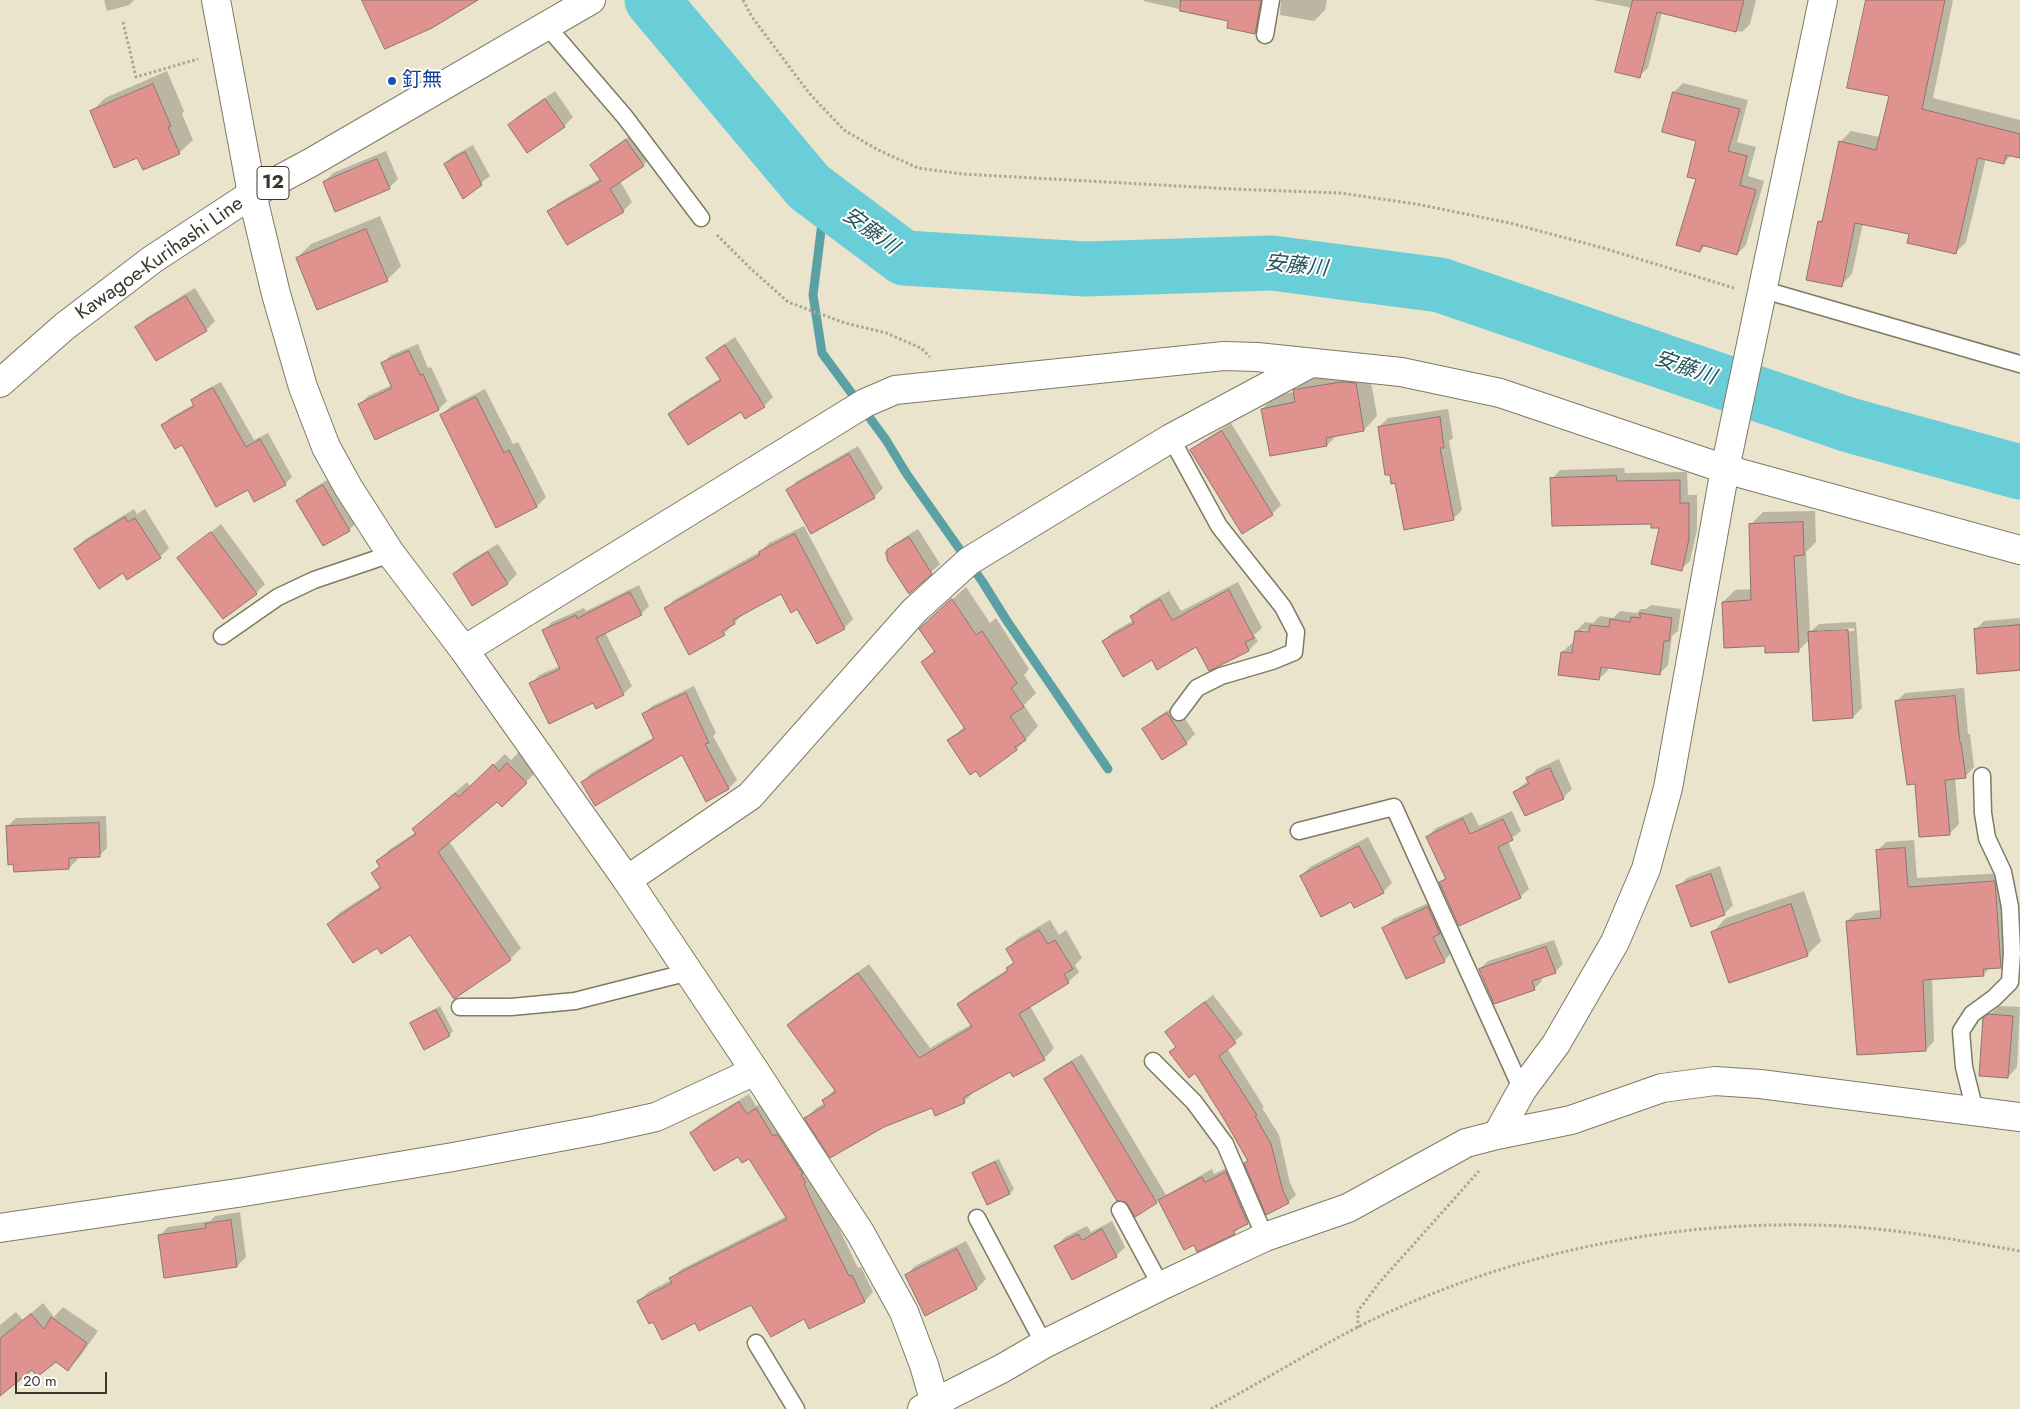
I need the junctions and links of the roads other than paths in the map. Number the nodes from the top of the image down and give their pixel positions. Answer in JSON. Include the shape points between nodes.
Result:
{"nodes":[{"id":1,"x":216,"y":0,"type":"edge"},
{"id":2,"x":590,"y":0,"type":"edge"},
{"id":3,"x":1271,"y":0,"type":"edge"},
{"id":4,"x":1823,"y":0,"type":"edge"},
{"id":5,"x":557,"y":20,"type":"junction"},
{"id":6,"x":1265,"y":34,"type":"dead end"},
{"id":7,"x":252,"y":194,"type":"junction"},
{"id":8,"x":701,"y":218,"type":"road end"},
{"id":9,"x":1762,"y":297,"type":"junction"},
{"id":10,"x":1311,"y":363,"type":"junction"},
{"id":11,"x":2020,"y":364,"type":"edge"},
{"id":12,"x":0,"y":383,"type":"edge"},
{"id":13,"x":1171,"y":438,"type":"junction"},
{"id":14,"x":1727,"y":464,"type":"junction"},
{"id":15,"x":2020,"y":550,"type":"edge"},
{"id":16,"x":391,"y":554,"type":"junction"},
{"id":17,"x":222,"y":636,"type":"dead end"},
{"id":18,"x":464,"y":650,"type":"junction"},
{"id":19,"x":1180,"y":712,"type":"dead end"},
{"id":20,"x":1982,"y":776,"type":"dead end"},
{"id":21,"x":1299,"y":831,"type":"dead end"},
{"id":22,"x":627,"y":880,"type":"junction"},
{"id":23,"x":689,"y":972,"type":"junction"},
{"id":24,"x":460,"y":1007,"type":"dead end"},
{"id":25,"x":1153,"y":1060,"type":"dead end"},
{"id":26,"x":756,"y":1071,"type":"junction"},
{"id":27,"x":1522,"y":1090,"type":"junction"},
{"id":28,"x":1975,"y":1111,"type":"junction"},
{"id":29,"x":2020,"y":1117,"type":"edge"},
{"id":30,"x":1497,"y":1135,"type":"junction"},
{"id":31,"x":1120,"y":1210,"type":"dead end"},
{"id":32,"x":977,"y":1218,"type":"dead end"},
{"id":33,"x":0,"y":1228,"type":"edge"},
{"id":34,"x":1265,"y":1237,"type":"junction"},
{"id":35,"x":1161,"y":1286,"type":"junction"},
{"id":36,"x":756,"y":1342,"type":"dead end"},
{"id":37,"x":1044,"y":1344,"type":"junction"},
{"id":38,"x":929,"y":1406,"type":"edge"},
{"id":39,"x":796,"y":1409,"type":"edge"}],
"edges":[{"from":1,"to":7,"type":"street"},
{"from":2,"to":5,"type":"street","name":"Kawagoe-Kurihashi Line","number":"12"},
{"from":3,"to":6,"type":"lane"},
{"from":4,"to":9,"type":"street"},
{"from":5,"to":7,"type":"street","name":"Kawagoe-Kurihashi Line","number":"12"},
{"from":5,"to":8,"type":"lane"},
{"from":7,"to":12,"type":"street","name":"Kawagoe-Kurihashi Line","number":"12","via":[[153,259],[65,326]]},
{"from":7,"to":16,"type":"street","via":[[303,387],[331,455]]},
{"from":9,"to":11,"type":"lane"},
{"from":9,"to":14,"type":"street"},
{"from":10,"to":13,"type":"street"},
{"from":10,"to":14,"type":"street","via":[[1401,372],[1500,393]]},
{"from":10,"to":18,"type":"street","via":[[1224,356],[895,390],[865,403]]},
{"from":13,"to":19,"type":"lane","via":[[1219,526],[1282,607],[1296,632],[1294,652],[1272,662],[1221,676],[1197,688]]},
{"from":13,"to":22,"type":"street","via":[[969,561],[914,611],[750,796]]},
{"from":14,"to":15,"type":"street"},
{"from":14,"to":27,"type":"street","via":[[1668,788],[1646,869],[1615,942],[1556,1044]]},
{"from":16,"to":17,"type":"lane","via":[[314,580],[278,597]]},
{"from":16,"to":18,"type":"street"},
{"from":18,"to":22,"type":"street"},
{"from":20,"to":28,"type":"lane","via":[[1987,838],[2003,872],[2010,907],[2012,953],[2010,982],[1972,1014],[1961,1031],[1964,1067]]},
{"from":21,"to":27,"type":"lane","via":[[1394,808]]},
{"from":22,"to":23,"type":"street"},
{"from":23,"to":24,"type":"lane","via":[[575,1001],[511,1007]]},
{"from":23,"to":26,"type":"street"},
{"from":25,"to":34,"type":"lane","via":[[1194,1102],[1224,1144]]},
{"from":26,"to":33,"type":"street","via":[[656,1117],[597,1130],[244,1192]]},
{"from":26,"to":38,"type":"street","via":[[861,1234],[899,1303],[924,1365]]},
{"from":27,"to":30,"type":"street"},
{"from":28,"to":29,"type":"street"},
{"from":28,"to":30,"type":"street","via":[[1715,1081],[1662,1088],[1571,1120]]},
{"from":30,"to":34,"type":"street","via":[[1466,1143],[1348,1208]]},
{"from":31,"to":35,"type":"lane"},
{"from":32,"to":37,"type":"lane"},
{"from":34,"to":35,"type":"street"},
{"from":35,"to":37,"type":"street"},
{"from":36,"to":39,"type":"lane"},
{"from":37,"to":38,"type":"street"}]}
